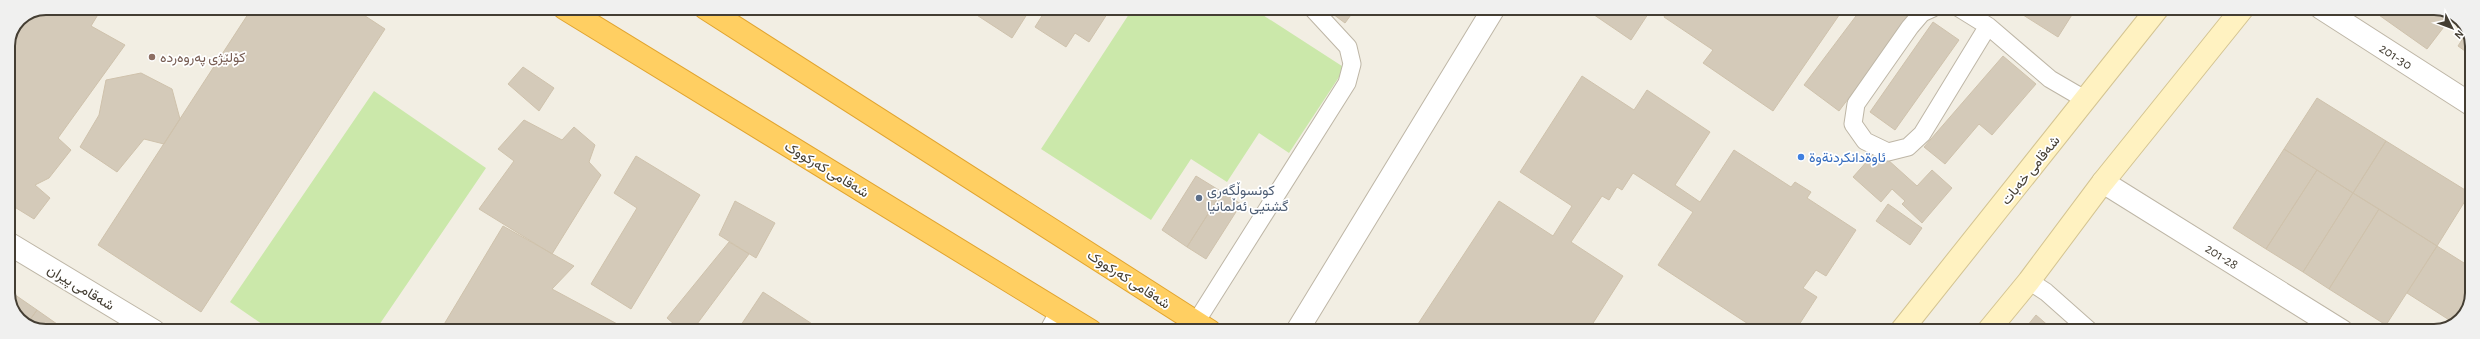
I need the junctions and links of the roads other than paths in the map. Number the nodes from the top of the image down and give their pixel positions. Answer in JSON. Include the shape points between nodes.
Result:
{"nodes":[{"id":1,"x":575,"y":15,"type":"edge"},
{"id":2,"x":716,"y":15,"type":"edge"},
{"id":3,"x":1318,"y":15,"type":"edge"},
{"id":4,"x":1490,"y":15,"type":"edge"},
{"id":5,"x":1920,"y":15,"type":"edge"},
{"id":6,"x":1970,"y":15,"type":"edge"},
{"id":7,"x":2153,"y":15,"type":"edge"},
{"id":8,"x":2236,"y":15,"type":"edge"},
{"id":9,"x":2332,"y":15,"type":"edge"},
{"id":10,"x":1988,"y":26,"type":"junction"},
{"id":11,"x":2086,"y":100,"type":"junction"},
{"id":12,"x":2465,"y":100,"type":"edge"},
{"id":13,"x":2103,"y":182,"type":"junction"},
{"id":14,"x":15,"y":247,"type":"edge"},
{"id":15,"x":2028,"y":281,"type":"junction"},
{"id":16,"x":1059,"y":311,"type":"junction"},
{"id":17,"x":142,"y":324,"type":"edge"},
{"id":18,"x":1052,"y":324,"type":"edge"},
{"id":19,"x":1080,"y":324,"type":"edge"},
{"id":20,"x":1200,"y":324,"type":"edge"},
{"id":21,"x":1204,"y":324,"type":"edge"},
{"id":22,"x":1301,"y":324,"type":"edge"},
{"id":23,"x":1907,"y":324,"type":"edge"},
{"id":24,"x":1994,"y":324,"type":"edge"},
{"id":25,"x":2082,"y":324,"type":"edge"},
{"id":26,"x":2331,"y":324,"type":"edge"}],
"edges":[{"from":1,"to":16,"type":"highway","name":"شەقامی کەرکووک"},
{"from":2,"to":20,"type":"highway","name":"شەقامی کەرکووک"},
{"from":3,"to":21,"type":"lane","via":[[1348,47],[1352,64],[1347,83]]},
{"from":4,"to":22,"type":"street"},
{"from":5,"to":10,"type":"lane","via":[[1856,104],[1853,124],[1865,141],[1888,152],[1908,147],[1922,134]]},
{"from":6,"to":10,"type":"lane"},
{"from":7,"to":11,"type":"street","name":"شەقامی خەبات"},
{"from":8,"to":13,"type":"street"},
{"from":9,"to":12,"type":"street","name":"201-30"},
{"from":10,"to":11,"type":"lane","via":[[2050,79]]},
{"from":11,"to":23,"type":"street","name":"شەقامی خەبات"},
{"from":13,"to":15,"type":"street"},
{"from":13,"to":26,"type":"street","name":"201-28"},
{"from":14,"to":17,"type":"street","name":"شەقامی پیران"},
{"from":15,"to":24,"type":"street"},
{"from":15,"to":25,"type":"lane","via":[[2046,292]]},
{"from":16,"to":18,"type":"lane"},
{"from":16,"to":19,"type":"highway","name":"شەقامی کەرکووک"}]}
